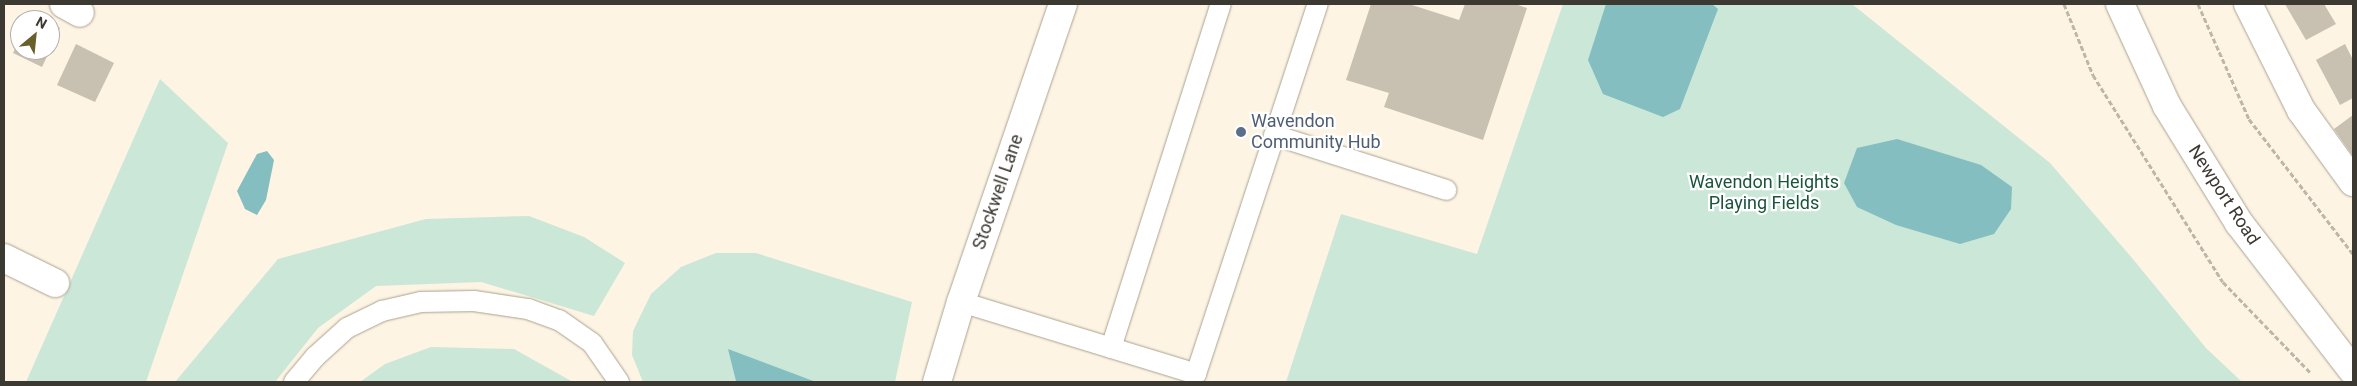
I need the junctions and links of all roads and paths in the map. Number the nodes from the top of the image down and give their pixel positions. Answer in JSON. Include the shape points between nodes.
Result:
{"nodes":[{"id":1,"x":1063,"y":4,"type":"edge"},
{"id":2,"x":1221,"y":4,"type":"edge"},
{"id":3,"x":1318,"y":4,"type":"edge"},
{"id":4,"x":2064,"y":4,"type":"edge"},
{"id":5,"x":2120,"y":4,"type":"edge"},
{"id":6,"x":2198,"y":4,"type":"edge"},
{"id":7,"x":2248,"y":4,"type":"edge"},
{"id":8,"x":1274,"y":135,"type":"junction"},
{"id":9,"x":2353,"y":182,"type":"edge"},
{"id":10,"x":1446,"y":190,"type":"dead end"},
{"id":11,"x":2353,"y":254,"type":"edge"},
{"id":12,"x":4,"y":258,"type":"edge"},
{"id":13,"x":54,"y":284,"type":"dead end"},
{"id":14,"x":960,"y":302,"type":"junction"},
{"id":15,"x":1111,"y":348,"type":"junction"},
{"id":16,"x":2353,"y":371,"type":"edge"},
{"id":17,"x":2314,"y":376,"type":"dead end"},
{"id":18,"x":294,"y":382,"type":"edge"},
{"id":19,"x":619,"y":382,"type":"edge"},
{"id":20,"x":936,"y":382,"type":"edge"}],
"edges":[{"from":1,"to":14,"type":"street","name":"Stockwell Lane"},
{"from":2,"to":15,"type":"lane"},
{"from":3,"to":8,"type":"lane"},
{"from":4,"to":17,"type":"path","via":[[2093,75],[2222,282]]},
{"from":5,"to":16,"type":"street","name":"Newport Road","via":[[2167,106],[2239,223]]},
{"from":6,"to":11,"type":"path","via":[[2249,119]]},
{"from":7,"to":9,"type":"street","via":[[2301,110]]},
{"from":8,"to":10,"type":"lane"},
{"from":8,"to":15,"type":"lane","via":[[1196,374]]},
{"from":12,"to":13,"type":"street"},
{"from":14,"to":15,"type":"lane"},
{"from":14,"to":20,"type":"street","name":"Stockwell Lane"},
{"from":18,"to":19,"type":"lane","via":[[315,357],[347,328],[382,311],[421,302],[474,301],[528,309],[559,320],[592,343]]}]}
